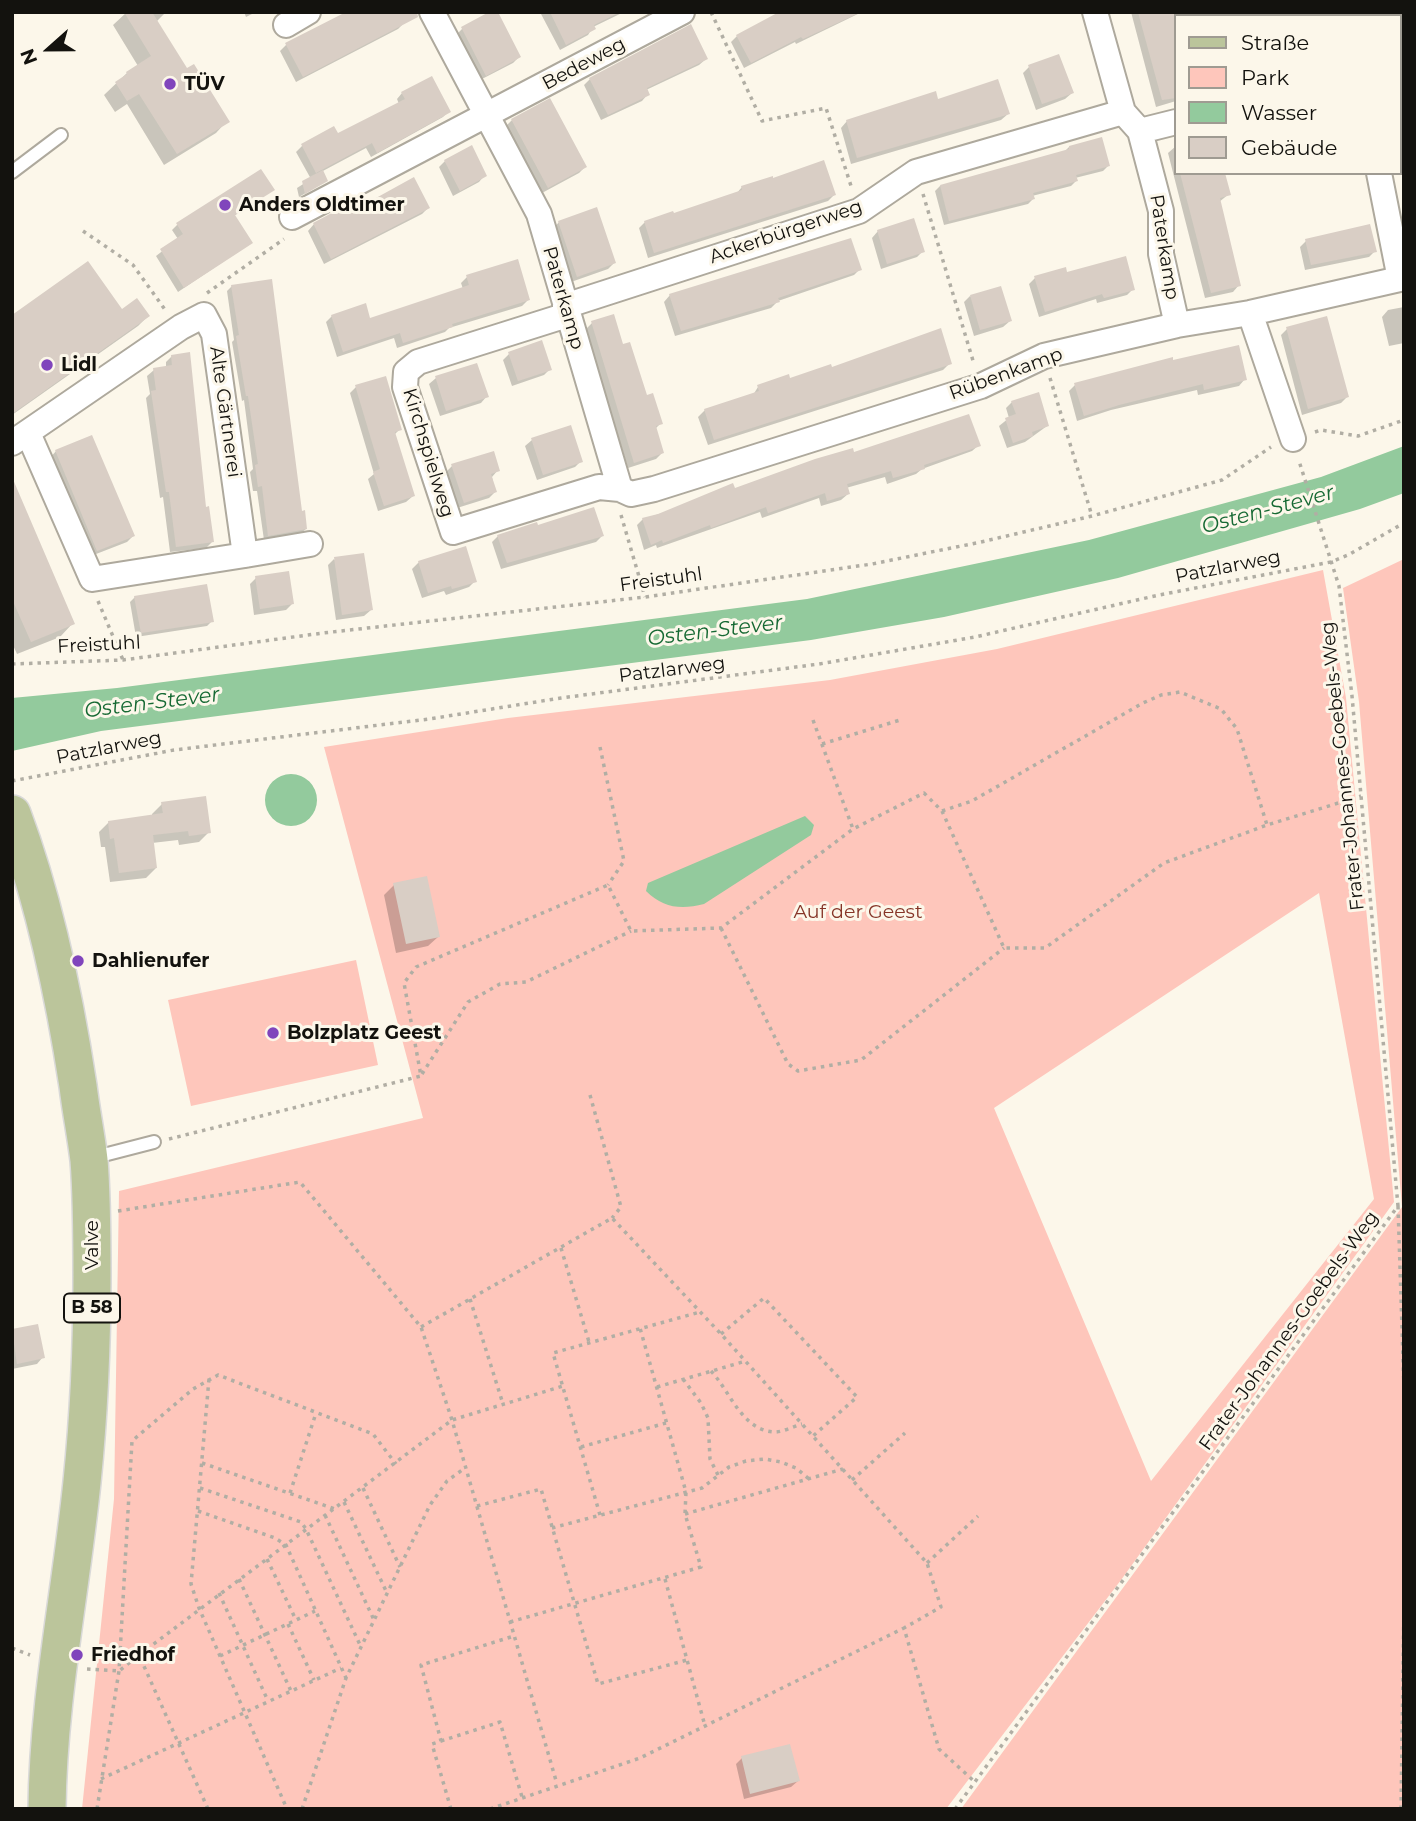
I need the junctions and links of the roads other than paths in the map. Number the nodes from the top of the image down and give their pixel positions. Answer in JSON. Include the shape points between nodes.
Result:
{"nodes":[{"id":1,"x":308,"y":12,"type":"edge"},
{"id":2,"x":432,"y":12,"type":"edge"},
{"id":3,"x":682,"y":12,"type":"edge"},
{"id":4,"x":1095,"y":12,"type":"edge"},
{"id":5,"x":286,"y":25,"type":"dead end"},
{"id":6,"x":1123,"y":112,"type":"junction"},
{"id":7,"x":487,"y":115,"type":"junction"},
{"id":8,"x":1174,"y":122,"type":"edge"},
{"id":9,"x":1140,"y":131,"type":"junction"},
{"id":10,"x":61,"y":135,"type":"dead end"},
{"id":11,"x":12,"y":172,"type":"edge"},
{"id":12,"x":1379,"y":175,"type":"edge"},
{"id":13,"x":292,"y":217,"type":"road end"},
{"id":14,"x":1402,"y":279,"type":"edge"},
{"id":15,"x":566,"y":311,"type":"junction"},
{"id":16,"x":1250,"y":313,"type":"junction"},
{"id":17,"x":1177,"y":325,"type":"junction"},
{"id":18,"x":20,"y":438,"type":"edge"},
{"id":19,"x":1295,"y":449,"type":"road end"},
{"id":20,"x":620,"y":489,"type":"junction"},
{"id":21,"x":310,"y":544,"type":"dead end"},
{"id":22,"x":244,"y":555,"type":"junction"},
{"id":23,"x":12,"y":814,"type":"edge"},
{"id":24,"x":153,"y":1142,"type":"road end"},
{"id":25,"x":89,"y":1159,"type":"junction"},
{"id":26,"x":47,"y":1809,"type":"edge"}],
"edges":[{"from":1,"to":5,"type":"street"},
{"from":2,"to":7,"type":"street","name":"Paterkamp"},
{"from":3,"to":7,"type":"street","name":"Bedeweg"},
{"from":4,"to":6,"type":"street","name":"Paterkamp"},
{"from":6,"to":9,"type":"street","name":"Paterkamp"},
{"from":6,"to":15,"type":"street","name":"Ackerbürgerweg","via":[[916,172],[859,211]]},
{"from":7,"to":13,"type":"street"},
{"from":7,"to":15,"type":"street","name":"Paterkamp","via":[[539,214]]},
{"from":8,"to":9,"type":"street"},
{"from":9,"to":17,"type":"street","name":"Paterkamp","via":[[1161,211],[1161,254]]},
{"from":10,"to":11,"type":"lane"},
{"from":12,"to":14,"type":"street","name":"Rübenkamp"},
{"from":14,"to":16,"type":"street","name":"Rübenkamp"},
{"from":15,"to":20,"type":"street","name":"Paterkamp"},
{"from":15,"to":20,"type":"street","name":"Kirchspielweg","via":[[418,362],[406,372],[405,387],[453,532],[599,487]]},
{"from":16,"to":17,"type":"street","name":"Rübenkamp"},
{"from":16,"to":19,"type":"street"},
{"from":17,"to":20,"type":"street","name":"Rübenkamp","via":[[1044,356],[981,386],[654,489],[631,494]]},
{"from":18,"to":22,"type":"street","name":"Alte Gärtnerei","via":[[92,579]]},
{"from":18,"to":22,"type":"street","name":"Alte Gärtnerei","via":[[204,315],[214,334]]},
{"from":21,"to":22,"type":"street"},
{"from":23,"to":25,"type":"main road","name":"Valve","number":"B 58","via":[[57,968]]},
{"from":24,"to":25,"type":"lane"},
{"from":25,"to":26,"type":"main road","name":"Valve","number":"B 58","via":[[92,1338],[82,1482],[57,1666]]}]}
